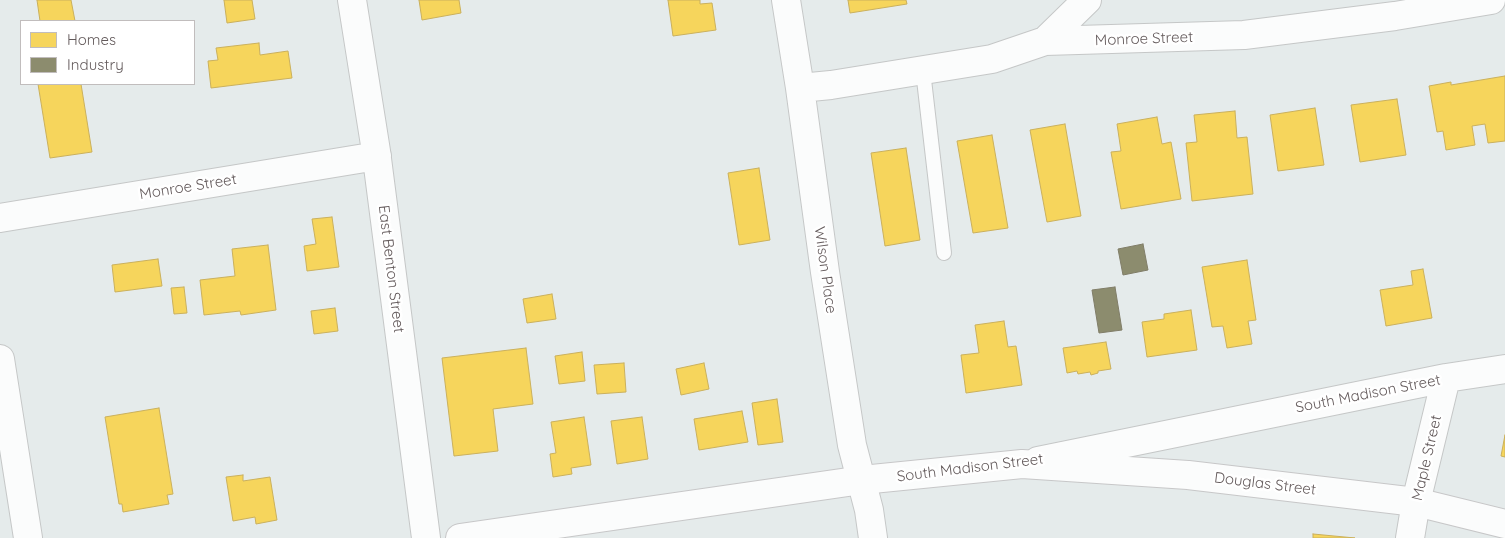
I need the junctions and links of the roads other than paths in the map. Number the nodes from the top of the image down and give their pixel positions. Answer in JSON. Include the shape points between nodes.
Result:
{"nodes":[{"id":1,"x":352,"y":0,"type":"edge"},
{"id":2,"x":786,"y":0,"type":"edge"},
{"id":3,"x":1087,"y":0,"type":"edge"},
{"id":4,"x":1491,"y":0,"type":"edge"},
{"id":5,"x":1045,"y":41,"type":"junction"},
{"id":6,"x":923,"y":71,"type":"junction"},
{"id":7,"x":800,"y":88,"type":"junction"},
{"id":8,"x":377,"y":156,"type":"junction"},
{"id":9,"x":0,"y":218,"type":"edge"},
{"id":10,"x":944,"y":253,"type":"dead end"},
{"id":11,"x":0,"y":359,"type":"edge"},
{"id":12,"x":1505,"y":369,"type":"edge"},
{"id":13,"x":1446,"y":378,"type":"junction"},
{"id":14,"x":1022,"y":464,"type":"junction"},
{"id":15,"x":862,"y":480,"type":"junction"},
{"id":16,"x":1416,"y":502,"type":"junction"},
{"id":17,"x":1505,"y":524,"type":"edge"},
{"id":18,"x":28,"y":538,"type":"edge"},
{"id":19,"x":426,"y":538,"type":"edge"},
{"id":20,"x":460,"y":538,"type":"edge"},
{"id":21,"x":873,"y":538,"type":"edge"},
{"id":22,"x":1410,"y":538,"type":"edge"}],
"edges":[{"from":1,"to":8,"type":"street","name":"East Benton Street"},
{"from":2,"to":7,"type":"street","name":"Wilson Place"},
{"from":3,"to":5,"type":"street"},
{"from":4,"to":5,"type":"street","name":"Monroe Street","via":[[1244,35]]},
{"from":5,"to":6,"type":"street","name":"Monroe Street","via":[[992,59]]},
{"from":6,"to":7,"type":"street","name":"Monroe Street"},
{"from":6,"to":10,"type":"lane"},
{"from":7,"to":15,"type":"street","name":"Wilson Place","via":[[852,445]]},
{"from":8,"to":9,"type":"street","name":"Monroe Street"},
{"from":8,"to":19,"type":"street","name":"East Benton Street"},
{"from":11,"to":18,"type":"street"},
{"from":12,"to":13,"type":"street","name":"South Madison Street"},
{"from":13,"to":14,"type":"street","name":"South Madison Street"},
{"from":13,"to":16,"type":"street","name":"Maple Street"},
{"from":14,"to":15,"type":"street","name":"South Madison Street"},
{"from":14,"to":16,"type":"street","name":"Douglas Street","via":[[1188,475]]},
{"from":15,"to":20,"type":"street","name":"South Madison Street"},
{"from":15,"to":21,"type":"street","name":"Wilson Place"},
{"from":16,"to":17,"type":"street","name":"Douglas Street"},
{"from":16,"to":22,"type":"street","name":"Maple Street"}]}
